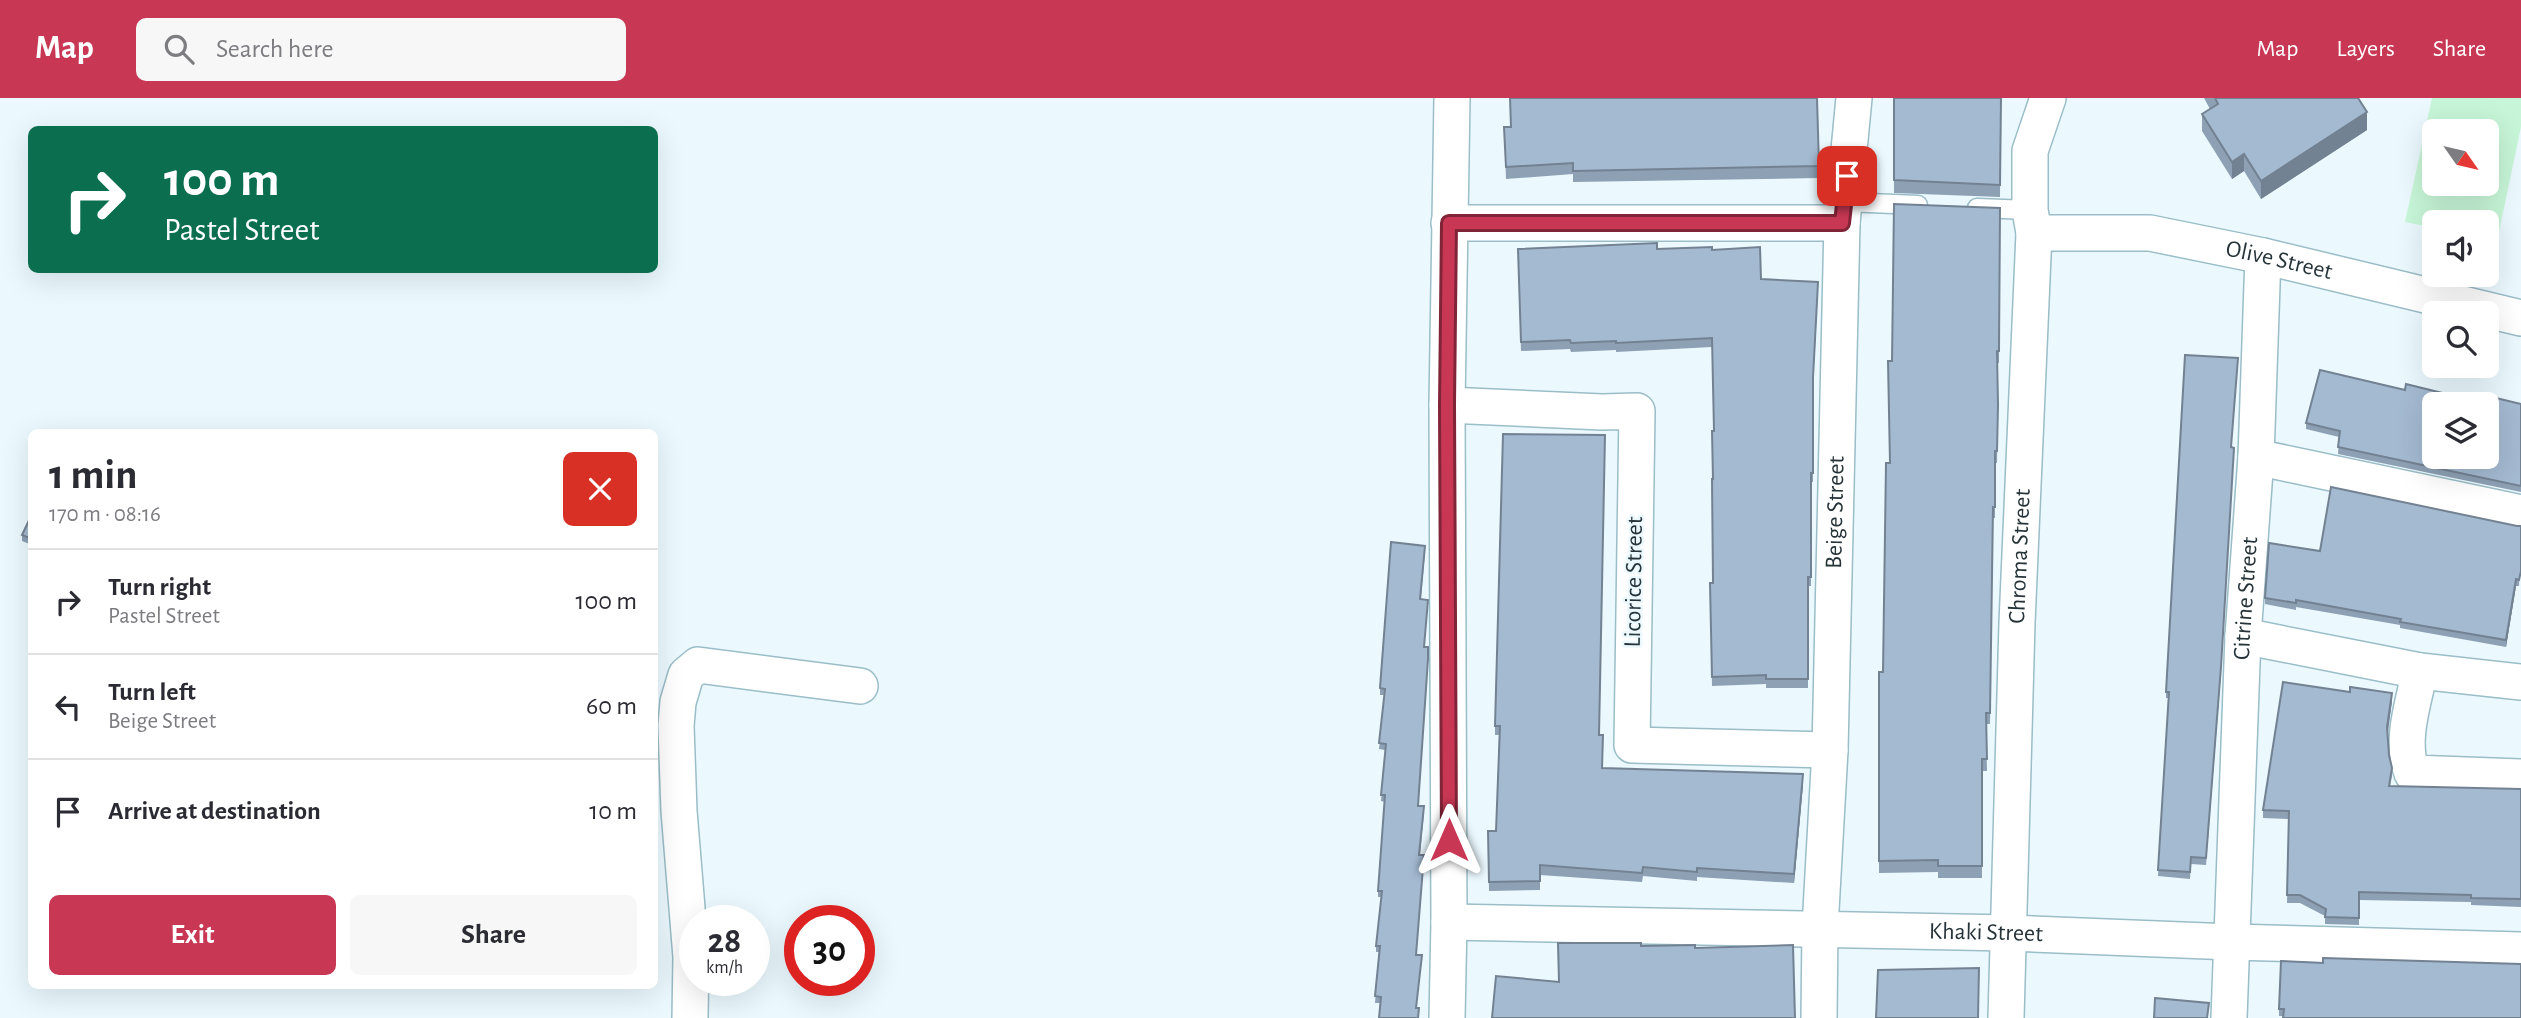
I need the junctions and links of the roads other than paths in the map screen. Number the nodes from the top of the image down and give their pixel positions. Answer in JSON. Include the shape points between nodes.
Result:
{"nodes":[{"id":1,"x":1452,"y":98,"type":"edge"},
{"id":2,"x":1854,"y":98,"type":"edge"},
{"id":3,"x":2048,"y":98,"type":"edge"},
{"id":4,"x":1938,"y":206,"type":"edge"},
{"id":5,"x":1964,"y":207,"type":"edge"},
{"id":6,"x":1844,"y":213,"type":"junction"},
{"id":7,"x":2032,"y":221,"type":"junction"},
{"id":8,"x":1449,"y":223,"type":"junction"},
{"id":9,"x":2263,"y":256,"type":"junction"},
{"id":10,"x":2521,"y":318,"type":"edge"},
{"id":11,"x":1447,"y":405,"type":"junction"},
{"id":12,"x":2256,"y":457,"type":"junction"},
{"id":13,"x":2521,"y":513,"type":"edge"},
{"id":14,"x":2243,"y":636,"type":"junction"},
{"id":15,"x":2420,"y":671,"type":"junction"},
{"id":16,"x":2521,"y":682,"type":"edge"},
{"id":17,"x":860,"y":686,"type":"dead end"},
{"id":18,"x":1830,"y":750,"type":"junction"},
{"id":19,"x":2521,"y":778,"type":"edge"},
{"id":20,"x":1450,"y":922,"type":"junction"},
{"id":21,"x":1820,"y":929,"type":"junction"},
{"id":22,"x":2009,"y":933,"type":"junction"},
{"id":23,"x":2232,"y":942,"type":"junction"},
{"id":24,"x":2521,"y":950,"type":"edge"},
{"id":25,"x":690,"y":1018,"type":"edge"},
{"id":26,"x":1447,"y":1018,"type":"edge"},
{"id":27,"x":1819,"y":1018,"type":"edge"},
{"id":28,"x":2006,"y":1018,"type":"edge"},
{"id":29,"x":2229,"y":1018,"type":"edge"}],
"edges":[{"from":1,"to":8,"type":"street"},
{"from":2,"to":6,"type":"street","name":"Beige Street"},
{"from":3,"to":7,"type":"street","name":"Chroma Street","via":[[2030,150]]},
{"from":4,"to":6,"type":"lane"},
{"from":5,"to":7,"type":"lane"},
{"from":6,"to":8,"type":"street"},
{"from":6,"to":18,"type":"street","name":"Beige Street"},
{"from":7,"to":9,"type":"street","name":"Olive Street","via":[[2150,233]]},
{"from":7,"to":22,"type":"street","name":"Chroma Street"},
{"from":8,"to":11,"type":"street"},
{"from":9,"to":10,"type":"street","name":"Olive Street"},
{"from":9,"to":12,"type":"street","name":"Citrine Street"},
{"from":11,"to":18,"type":"street","name":"Licorice Street","via":[[1637,411],[1632,745]]},
{"from":11,"to":20,"type":"street"},
{"from":12,"to":13,"type":"street"},
{"from":12,"to":14,"type":"street","name":"Citrine Street"},
{"from":14,"to":15,"type":"street"},
{"from":14,"to":23,"type":"street","name":"Citrine Street"},
{"from":15,"to":16,"type":"street"},
{"from":15,"to":19,"type":"street","via":[[2406,757],[2412,773]]},
{"from":17,"to":25,"type":"street","via":[[698,664],[687,675],[676,726],[691,957]]},
{"from":18,"to":21,"type":"street","name":"Beige Street"},
{"from":20,"to":21,"type":"street","name":"Khaki Street"},
{"from":20,"to":26,"type":"street"},
{"from":21,"to":22,"type":"street","name":"Khaki Street"},
{"from":21,"to":27,"type":"street","name":"Beige Street"},
{"from":22,"to":23,"type":"street","name":"Khaki Street"},
{"from":22,"to":28,"type":"street","name":"Chroma Street"},
{"from":23,"to":24,"type":"street","name":"Khaki Street"},
{"from":23,"to":29,"type":"street","name":"Citrine Street"}]}
